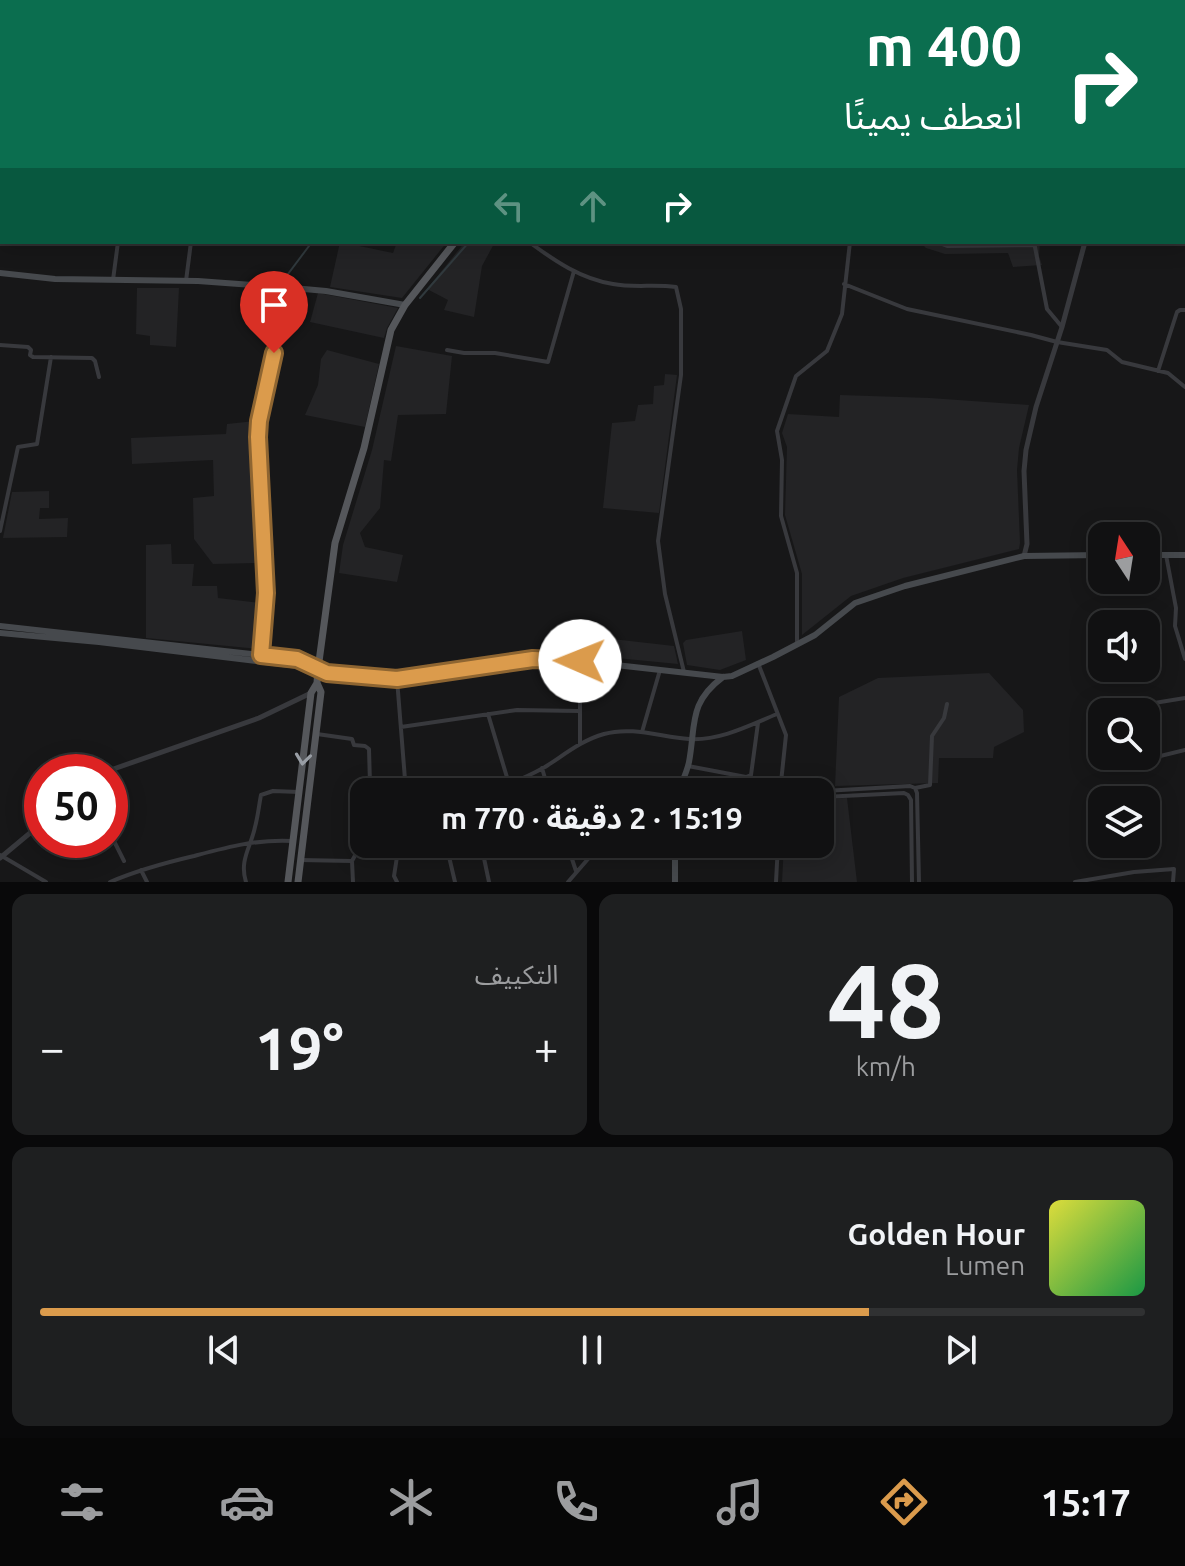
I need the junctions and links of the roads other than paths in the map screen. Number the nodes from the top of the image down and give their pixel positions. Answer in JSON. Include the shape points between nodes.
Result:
{"nodes":[{"id":1,"x":118,"y":244,"type":"edge"},
{"id":2,"x":191,"y":244,"type":"edge"},
{"id":3,"x":453,"y":244,"type":"edge"},
{"id":4,"x":532,"y":244,"type":"edge"},
{"id":5,"x":850,"y":244,"type":"edge"},
{"id":6,"x":942,"y":244,"type":"edge"},
{"id":7,"x":1034,"y":244,"type":"edge"},
{"id":8,"x":1084,"y":244,"type":"edge"},
{"id":9,"x":574,"y":271,"type":"junction"},
{"id":10,"x":0,"y":273,"type":"edge"},
{"id":11,"x":113,"y":280,"type":"junction"},
{"id":12,"x":186,"y":281,"type":"junction"},
{"id":13,"x":844,"y":284,"type":"junction"},
{"id":14,"x":282,"y":287,"type":"junction"},
{"id":15,"x":405,"y":305,"type":"junction"},
{"id":16,"x":1185,"y":310,"type":"edge"},
{"id":17,"x":1062,"y":327,"type":"junction"},
{"id":18,"x":1057,"y":342,"type":"junction"},
{"id":19,"x":0,"y":345,"type":"edge"},
{"id":20,"x":447,"y":350,"type":"dead end"},
{"id":21,"x":51,"y":357,"type":"junction"},
{"id":22,"x":1158,"y":371,"type":"junction"},
{"id":23,"x":99,"y":377,"type":"dead end"},
{"id":24,"x":1185,"y":387,"type":"edge"},
{"id":25,"x":0,"y":531,"type":"edge"},
{"id":26,"x":1088,"y":555,"type":"edge"},
{"id":27,"x":1160,"y":555,"type":"edge"},
{"id":28,"x":1166,"y":555,"type":"junction"},
{"id":29,"x":1185,"y":555,"type":"edge"},
{"id":30,"x":1024,"y":556,"type":"junction"},
{"id":31,"x":0,"y":626,"type":"edge"},
{"id":32,"x":0,"y":633,"type":"edge"},
{"id":33,"x":797,"y":645,"type":"junction"},
{"id":34,"x":261,"y":655,"type":"junction"},
{"id":35,"x":1185,"y":659,"type":"edge"},
{"id":36,"x":580,"y":661,"type":"junction"},
{"id":37,"x":758,"y":663,"type":"junction"},
{"id":38,"x":318,"y":669,"type":"junction"},
{"id":39,"x":660,"y":670,"type":"junction"},
{"id":40,"x":684,"y":672,"type":"junction"},
{"id":41,"x":723,"y":677,"type":"junction"},
{"id":42,"x":397,"y":679,"type":"junction"},
{"id":43,"x":317,"y":683,"type":"junction"},
{"id":44,"x":311,"y":693,"type":"junction"},
{"id":45,"x":1185,"y":698,"type":"edge"},
{"id":46,"x":1160,"y":702,"type":"edge"},
{"id":47,"x":947,"y":704,"type":"dead end"},
{"id":48,"x":579,"y":711,"type":"junction"},
{"id":49,"x":488,"y":714,"type":"junction"},
{"id":50,"x":777,"y":714,"type":"junction"},
{"id":51,"x":758,"y":722,"type":"junction"},
{"id":52,"x":401,"y":727,"type":"junction"},
{"id":53,"x":642,"y":732,"type":"junction"},
{"id":54,"x":316,"y":734,"type":"junction"},
{"id":55,"x":693,"y":740,"type":"junction"},
{"id":56,"x":580,"y":744,"type":"junction"},
{"id":57,"x":1185,"y":750,"type":"edge"},
{"id":58,"x":1160,"y":756,"type":"edge"},
{"id":59,"x":128,"y":764,"type":"edge"},
{"id":60,"x":688,"y":766,"type":"junction"},
{"id":61,"x":542,"y":768,"type":"junction"},
{"id":62,"x":370,"y":778,"type":"edge"},
{"id":63,"x":405,"y":778,"type":"edge"},
{"id":64,"x":507,"y":778,"type":"edge"},
{"id":65,"x":523,"y":778,"type":"edge"},
{"id":66,"x":545,"y":778,"type":"edge"},
{"id":67,"x":683,"y":778,"type":"edge"},
{"id":68,"x":781,"y":778,"type":"edge"},
{"id":69,"x":915,"y":788,"type":"junction"},
{"id":70,"x":834,"y":790,"type":"edge"},
{"id":71,"x":299,"y":792,"type":"junction"},
{"id":72,"x":834,"y":796,"type":"edge"},
{"id":73,"x":24,"y":838,"type":"edge"},
{"id":74,"x":293,"y":841,"type":"junction"},
{"id":75,"x":249,"y":842,"type":"junction"},
{"id":76,"x":1,"y":857,"type":"edge"},
{"id":77,"x":122,"y":858,"type":"edge"},
{"id":78,"x":354,"y":858,"type":"edge"},
{"id":79,"x":397,"y":858,"type":"edge"},
{"id":80,"x":449,"y":858,"type":"edge"},
{"id":81,"x":484,"y":858,"type":"edge"},
{"id":82,"x":572,"y":858,"type":"edge"},
{"id":83,"x":588,"y":858,"type":"edge"},
{"id":84,"x":675,"y":858,"type":"edge"},
{"id":85,"x":777,"y":858,"type":"edge"},
{"id":86,"x":300,"y":860,"type":"junction"},
{"id":87,"x":124,"y":861,"type":"dead end"},
{"id":88,"x":352,"y":861,"type":"junction"},
{"id":89,"x":141,"y":869,"type":"junction"},
{"id":90,"x":576,"y":871,"type":"junction"},
{"id":91,"x":46,"y":882,"type":"edge"},
{"id":92,"x":110,"y":882,"type":"edge"},
{"id":93,"x":147,"y":882,"type":"edge"},
{"id":94,"x":246,"y":882,"type":"edge"},
{"id":95,"x":288,"y":882,"type":"edge"},
{"id":96,"x":298,"y":882,"type":"edge"},
{"id":97,"x":353,"y":882,"type":"edge"},
{"id":98,"x":397,"y":882,"type":"edge"},
{"id":99,"x":455,"y":882,"type":"edge"},
{"id":100,"x":489,"y":882,"type":"edge"},
{"id":101,"x":568,"y":882,"type":"edge"},
{"id":102,"x":675,"y":882,"type":"edge"},
{"id":103,"x":776,"y":882,"type":"edge"},
{"id":104,"x":912,"y":882,"type":"edge"},
{"id":105,"x":919,"y":882,"type":"edge"},
{"id":106,"x":1075,"y":882,"type":"edge"},
{"id":107,"x":1173,"y":882,"type":"edge"}],
"edges":[{"from":1,"to":11,"type":"street"},
{"from":2,"to":12,"type":"street"},
{"from":3,"to":15,"type":"main road"},
{"from":4,"to":9,"type":"street"},
{"from":5,"to":13,"type":"street"},
{"from":6,"to":7,"type":"street"},
{"from":7,"to":17,"type":"street","via":[[1047,309]]},
{"from":8,"to":17,"type":"street"},
{"from":9,"to":20,"type":"street","via":[[548,362]]},
{"from":9,"to":40,"type":"street","via":[[615,285],[676,287],[681,375],[658,541]]},
{"from":10,"to":11,"type":"main road"},
{"from":11,"to":12,"type":"main road"},
{"from":12,"to":14,"type":"main road"},
{"from":13,"to":18,"type":"street","via":[[907,309]]},
{"from":13,"to":33,"type":"street","via":[[842,314],[827,351],[796,376],[777,431],[781,516],[797,573]]},
{"from":14,"to":15,"type":"main road"},
{"from":14,"to":34,"type":"street","via":[[258,437],[266,593]]},
{"from":15,"to":38,"type":"main road","via":[[391,330],[335,543]]},
{"from":16,"to":22,"type":"street","via":[[1177,312]]},
{"from":17,"to":18,"type":"street"},
{"from":18,"to":22,"type":"street","via":[[1107,350],[1122,362]]},
{"from":18,"to":30,"type":"street","via":[[1026,450]]},
{"from":19,"to":21,"type":"street","via":[[28,347],[30,356]]},
{"from":21,"to":23,"type":"street","via":[[92,358]]},
{"from":21,"to":25,"type":"street","via":[[37,444],[18,447]]},
{"from":22,"to":24,"type":"street"},
{"from":26,"to":30,"type":"main road"},
{"from":27,"to":28,"type":"main road"},
{"from":28,"to":29,"type":"main road"},
{"from":28,"to":35,"type":"street"},
{"from":30,"to":33,"type":"main road","via":[[855,603]]},
{"from":31,"to":34,"type":"main road"},
{"from":32,"to":38,"type":"main road"},
{"from":33,"to":37,"type":"main road"},
{"from":34,"to":38,"type":"main road","via":[[297,659]]},
{"from":36,"to":39,"type":"main road"},
{"from":36,"to":42,"type":"main road","via":[[533,659]]},
{"from":36,"to":48,"type":"street"},
{"from":37,"to":41,"type":"main road"},
{"from":37,"to":50,"type":"street"},
{"from":38,"to":42,"type":"main road"},
{"from":38,"to":43,"type":"main road"},
{"from":39,"to":40,"type":"main road"},
{"from":39,"to":53,"type":"street"},
{"from":40,"to":41,"type":"main road"},
{"from":41,"to":55,"type":"main road","via":[[696,711]]},
{"from":42,"to":52,"type":"street"},
{"from":43,"to":44,"type":"main road"},
{"from":43,"to":54,"type":"main road","via":[[321,692]]},
{"from":44,"to":59,"type":"street","via":[[259,718]]},
{"from":44,"to":71,"type":"main road","one_way":true},
{"from":45,"to":46,"type":"street"},
{"from":47,"to":69,"type":"street","via":[[932,736],[930,785]]},
{"from":48,"to":49,"type":"street"},
{"from":48,"to":56,"type":"street"},
{"from":49,"to":52,"type":"street"},
{"from":49,"to":64,"type":"street"},
{"from":50,"to":51,"type":"street"},
{"from":50,"to":68,"type":"street","via":[[786,735]]},
{"from":51,"to":55,"type":"street","via":[[723,736]]},
{"from":51,"to":60,"type":"street","via":[[751,775]]},
{"from":52,"to":63,"type":"street"},
{"from":53,"to":55,"type":"street"},
{"from":53,"to":56,"type":"street","via":[[615,731]]},
{"from":54,"to":62,"type":"street","via":[[352,739],[354,745],[369,749]]},
{"from":54,"to":86,"type":"main road"},
{"from":55,"to":60,"type":"main road"},
{"from":56,"to":61,"type":"street"},
{"from":57,"to":58,"type":"street"},
{"from":60,"to":67,"type":"main road"},
{"from":61,"to":65,"type":"street"},
{"from":61,"to":66,"type":"street"},
{"from":69,"to":70,"type":"street"},
{"from":69,"to":105,"type":"street"},
{"from":71,"to":74,"type":"main road"},
{"from":71,"to":75,"type":"street","via":[[261,795]]},
{"from":72,"to":104,"type":"street","via":[[908,795]]},
{"from":73,"to":76,"type":"street"},
{"from":74,"to":75,"type":"street"},
{"from":74,"to":95,"type":"main road"},
{"from":75,"to":89,"type":"street"},
{"from":75,"to":94,"type":"street"},
{"from":76,"to":91,"type":"street"},
{"from":77,"to":87,"type":"street"},
{"from":78,"to":88,"type":"street"},
{"from":79,"to":98,"type":"street"},
{"from":80,"to":99,"type":"street"},
{"from":81,"to":100,"type":"street"},
{"from":82,"to":90,"type":"street"},
{"from":83,"to":90,"type":"street"},
{"from":84,"to":102,"type":"main road"},
{"from":85,"to":103,"type":"street"},
{"from":86,"to":88,"type":"street"},
{"from":86,"to":96,"type":"main road"},
{"from":88,"to":97,"type":"street"},
{"from":89,"to":92,"type":"street"},
{"from":89,"to":93,"type":"street"},
{"from":90,"to":101,"type":"street"},
{"from":106,"to":107,"type":"street","via":[[1174,869]]}]}
